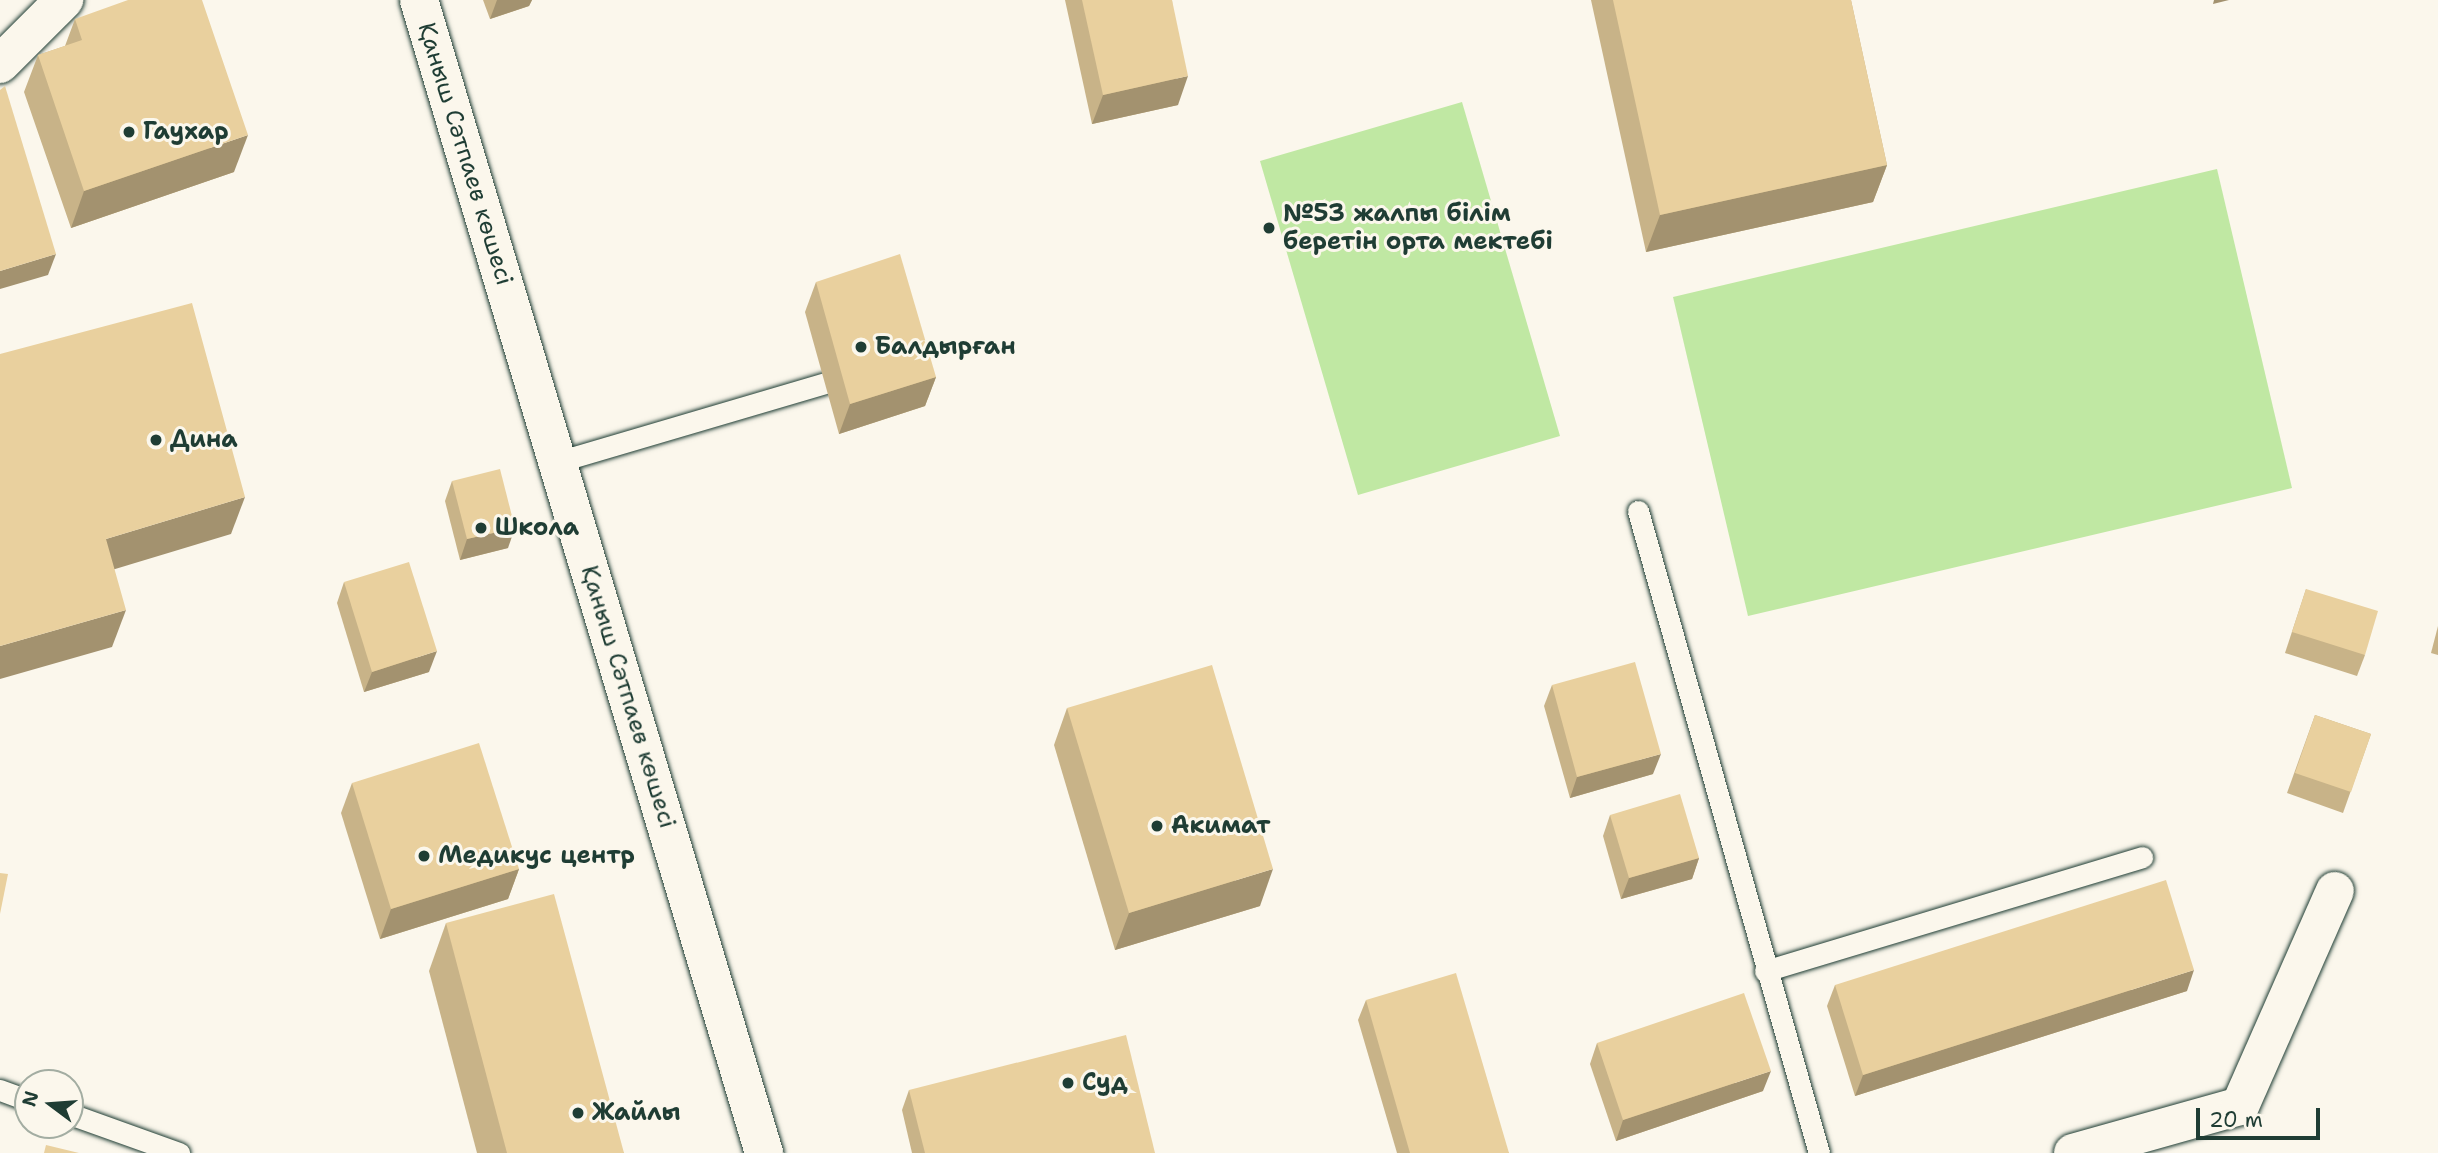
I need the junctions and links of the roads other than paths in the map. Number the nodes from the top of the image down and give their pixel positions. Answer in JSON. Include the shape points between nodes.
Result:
{"nodes":[{"id":1,"x":64,"y":0,"type":"edge"},
{"id":2,"x":419,"y":0,"type":"edge"},
{"id":3,"x":0,"y":64,"type":"edge"},
{"id":4,"x":825,"y":383,"type":"dead end"},
{"id":5,"x":558,"y":462,"type":"junction"},
{"id":6,"x":1638,"y":511,"type":"dead end"},
{"id":7,"x":2141,"y":857,"type":"dead end"},
{"id":8,"x":2335,"y":891,"type":"dead end"},
{"id":9,"x":1765,"y":971,"type":"junction"},
{"id":10,"x":84,"y":1119,"type":"edge"},
{"id":11,"x":179,"y":1153,"type":"edge"},
{"id":12,"x":764,"y":1153,"type":"edge"},
{"id":13,"x":1819,"y":1153,"type":"edge"},
{"id":14,"x":2073,"y":1153,"type":"edge"}],
"edges":[{"from":1,"to":3,"type":"street"},
{"from":2,"to":5,"type":"street","name":"Қаныш Сәтпаев көшесі"},
{"from":4,"to":5,"type":"lane"},
{"from":5,"to":12,"type":"street","name":"Қаныш Сәтпаев көшесі"},
{"from":6,"to":9,"type":"lane"},
{"from":7,"to":9,"type":"lane"},
{"from":8,"to":14,"type":"street","via":[[2240,1106]]},
{"from":9,"to":13,"type":"lane"},
{"from":10,"to":11,"type":"lane"}]}
